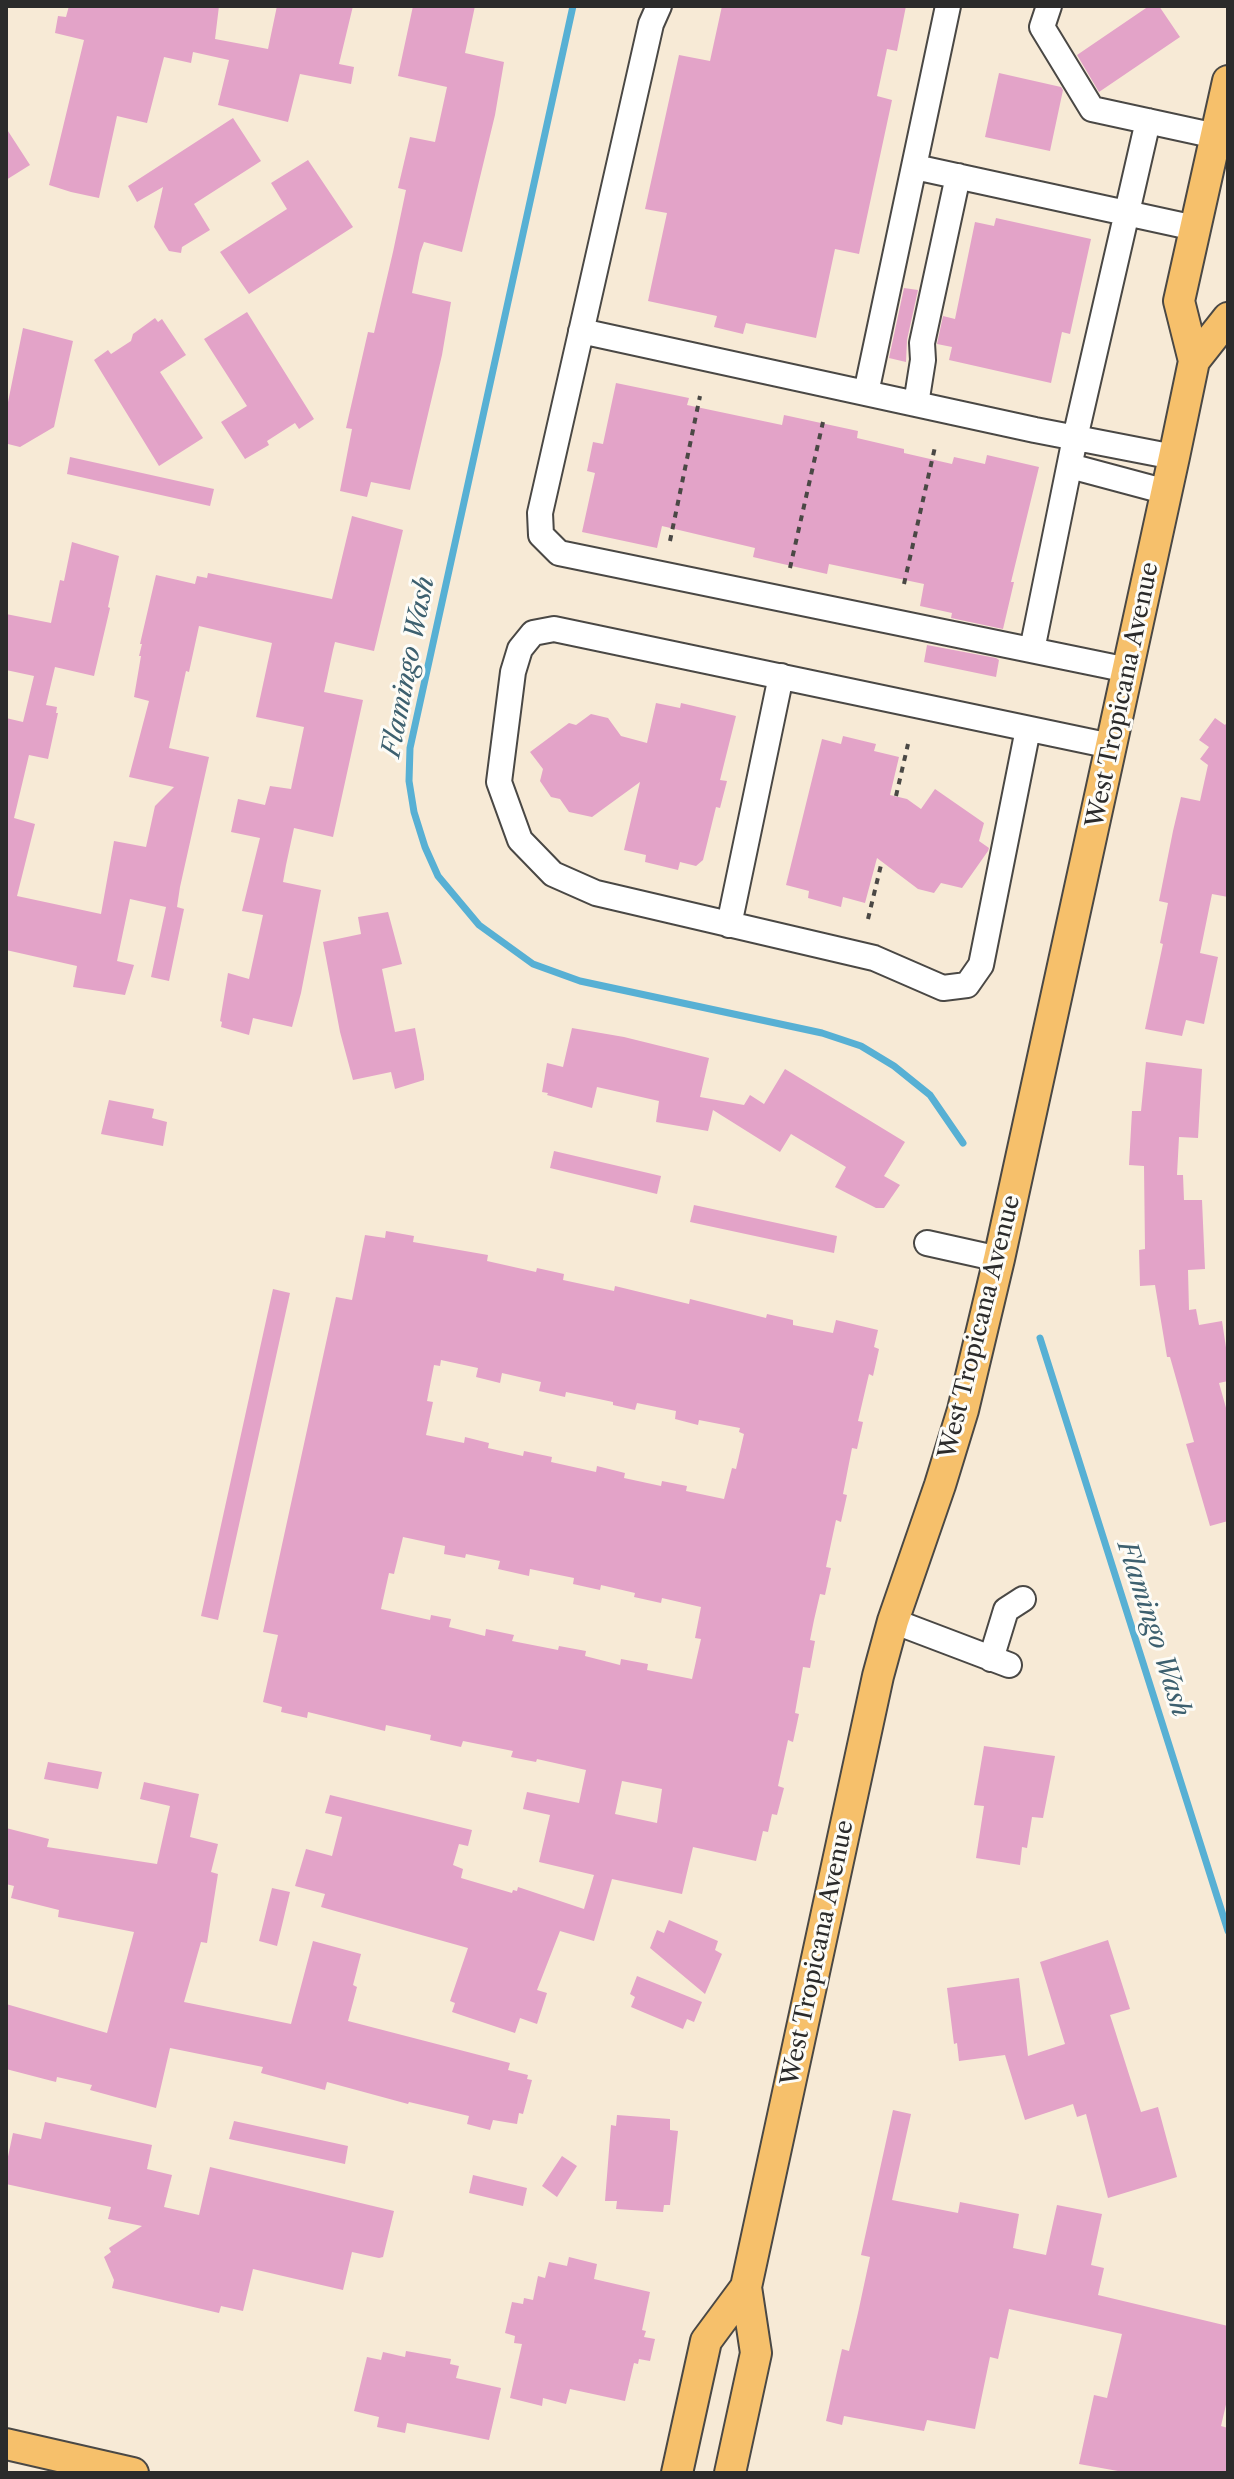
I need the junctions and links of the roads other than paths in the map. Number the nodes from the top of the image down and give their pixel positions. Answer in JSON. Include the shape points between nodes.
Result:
{"nodes":[{"id":1,"x":659,"y":6,"type":"edge"},
{"id":2,"x":948,"y":6,"type":"edge"},
{"id":3,"x":1044,"y":7,"type":"edge"},
{"id":4,"x":1228,"y":81,"type":"edge"},
{"id":5,"x":1148,"y":121,"type":"junction"},
{"id":6,"x":1216,"y":136,"type":"junction"},
{"id":7,"x":915,"y":167,"type":"junction"},
{"id":8,"x":958,"y":176,"type":"junction"},
{"id":9,"x":1128,"y":213,"type":"junction"},
{"id":10,"x":1195,"y":228,"type":"junction"},
{"id":11,"x":1228,"y":318,"type":"edge"},
{"id":12,"x":581,"y":331,"type":"junction"},
{"id":13,"x":1194,"y":361,"type":"junction"},
{"id":14,"x":866,"y":393,"type":"junction"},
{"id":15,"x":916,"y":404,"type":"junction"},
{"id":16,"x":1075,"y":438,"type":"junction"},
{"id":17,"x":1174,"y":457,"type":"junction"},
{"id":18,"x":1070,"y":466,"type":"junction"},
{"id":19,"x":1167,"y":492,"type":"junction"},
{"id":20,"x":1032,"y":650,"type":"junction"},
{"id":21,"x":1128,"y":670,"type":"junction"},
{"id":22,"x":781,"y":676,"type":"junction"},
{"id":23,"x":1028,"y":729,"type":"junction"},
{"id":24,"x":1111,"y":746,"type":"junction"},
{"id":25,"x":729,"y":925,"type":"junction"},
{"id":26,"x":927,"y":1243,"type":"dead end"},
{"id":27,"x":999,"y":1259,"type":"junction"},
{"id":28,"x":1023,"y":1599,"type":"dead end"},
{"id":29,"x":893,"y":1621,"type":"junction"},
{"id":30,"x":746,"y":2287,"type":"junction"},
{"id":31,"x":6,"y":2444,"type":"edge"},
{"id":32,"x":133,"y":2473,"type":"edge"},
{"id":33,"x":677,"y":2473,"type":"edge"},
{"id":34,"x":730,"y":2473,"type":"edge"}],
"edges":[{"from":1,"to":12,"type":"lane"},
{"from":2,"to":7,"type":"lane"},
{"from":3,"to":5,"type":"lane","via":[[1042,27],[1092,109]]},
{"from":4,"to":6,"type":"main road","name":"West Tropicana Avenue"},
{"from":5,"to":6,"type":"lane"},
{"from":5,"to":9,"type":"lane"},
{"from":6,"to":10,"type":"main road","name":"West Tropicana Avenue"},
{"from":7,"to":8,"type":"lane"},
{"from":7,"to":14,"type":"lane"},
{"from":8,"to":9,"type":"lane"},
{"from":8,"to":15,"type":"lane","via":[[922,343]]},
{"from":9,"to":10,"type":"lane"},
{"from":9,"to":16,"type":"lane"},
{"from":10,"to":13,"type":"main road","name":"West Tropicana Avenue","via":[[1179,301]]},
{"from":11,"to":13,"type":"main road","name":"West Tropicana Avenue"},
{"from":12,"to":14,"type":"lane"},
{"from":12,"to":20,"type":"lane","via":[[540,513],[541,535],[559,553]]},
{"from":13,"to":17,"type":"main road","name":"West Tropicana Avenue"},
{"from":14,"to":15,"type":"lane"},
{"from":15,"to":16,"type":"lane"},
{"from":16,"to":17,"type":"lane"},
{"from":16,"to":18,"type":"lane"},
{"from":17,"to":19,"type":"main road","name":"West Tropicana Avenue"},
{"from":18,"to":19,"type":"lane"},
{"from":18,"to":20,"type":"lane"},
{"from":19,"to":21,"type":"main road","name":"West Tropicana Avenue"},
{"from":20,"to":21,"type":"lane"},
{"from":21,"to":24,"type":"main road","name":"West Tropicana Avenue"},
{"from":22,"to":23,"type":"lane"},
{"from":22,"to":25,"type":"lane"},
{"from":22,"to":25,"type":"lane","via":[[554,629],[533,633],[520,649],[513,672],[499,782],[520,840],[553,874],[596,893]]},
{"from":23,"to":24,"type":"lane"},
{"from":23,"to":25,"type":"lane","via":[[981,965],[967,985],[943,988],[874,958]]},
{"from":24,"to":27,"type":"main road","name":"West Tropicana Avenue"},
{"from":26,"to":27,"type":"lane"},
{"from":27,"to":29,"type":"main road","name":"West Tropicana Avenue","via":[[959,1425]]},
{"from":28,"to":29,"type":"lane","via":[[1006,1610],[1000,1662]]},
{"from":29,"to":30,"type":"main road","name":"West Tropicana Avenue"},
{"from":30,"to":33,"type":"main road","name":"West Tropicana Avenue","via":[[706,2341]]},
{"from":30,"to":34,"type":"main road","name":"West Tropicana Avenue","via":[[756,2353]]},
{"from":31,"to":32,"type":"main road"}]}
